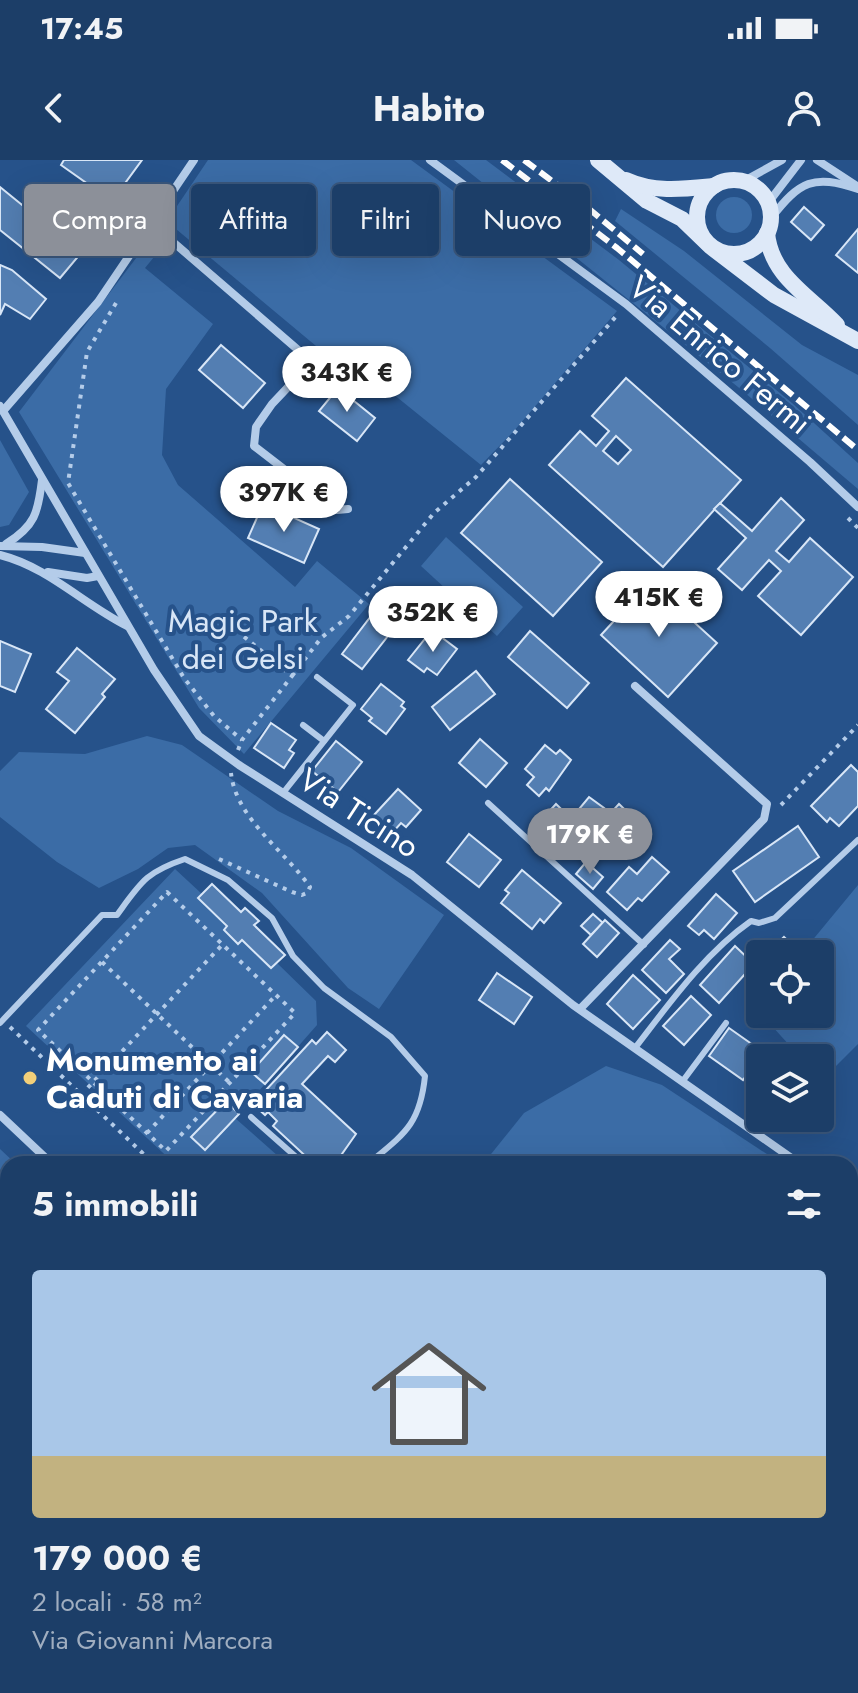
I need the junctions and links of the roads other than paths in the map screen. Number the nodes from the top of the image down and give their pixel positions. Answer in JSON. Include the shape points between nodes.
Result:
{"nodes":[{"id":1,"x":194,"y":160,"type":"edge"},
{"id":2,"x":430,"y":160,"type":"edge"},
{"id":3,"x":598,"y":160,"type":"edge"},
{"id":4,"x":782,"y":160,"type":"edge"},
{"id":5,"x":801,"y":160,"type":"edge"},
{"id":6,"x":817,"y":160,"type":"edge"},
{"id":7,"x":618,"y":176,"type":"junction"},
{"id":8,"x":744,"y":181,"type":"junction"},
{"id":9,"x":714,"y":186,"type":"junction"},
{"id":10,"x":175,"y":188,"type":"edge"},
{"id":11,"x":858,"y":188,"type":"edge"},
{"id":12,"x":769,"y":218,"type":"junction"},
{"id":13,"x":175,"y":244,"type":"edge"},
{"id":14,"x":711,"y":247,"type":"junction"},
{"id":15,"x":129,"y":256,"type":"edge"},
{"id":16,"x":851,"y":337,"type":"edge"},
{"id":17,"x":1,"y":408,"type":"edge"},
{"id":18,"x":42,"y":479,"type":"junction"},
{"id":19,"x":858,"y":507,"type":"edge"},
{"id":20,"x":348,"y":509,"type":"dead end"},
{"id":21,"x":3,"y":545,"type":"edge"},
{"id":22,"x":85,"y":553,"type":"junction"},
{"id":23,"x":0,"y":555,"type":"edge"},
{"id":24,"x":44,"y":571,"type":"junction"},
{"id":25,"x":98,"y":576,"type":"junction"},
{"id":26,"x":127,"y":626,"type":"junction"},
{"id":27,"x":317,"y":677,"type":"dead end"},
{"id":28,"x":635,"y":686,"type":"dead end"},
{"id":29,"x":303,"y":725,"type":"dead end"},
{"id":30,"x":324,"y":741,"type":"junction"},
{"id":31,"x":283,"y":793,"type":"junction"},
{"id":32,"x":488,"y":803,"type":"dead end"},
{"id":33,"x":858,"y":840,"type":"edge"},
{"id":34,"x":644,"y":945,"type":"junction"},
{"id":35,"x":580,"y":1009,"type":"junction"},
{"id":36,"x":1,"y":1022,"type":"edge"},
{"id":37,"x":726,"y":1023,"type":"dead end"},
{"id":38,"x":635,"y":1048,"type":"junction"},
{"id":39,"x":682,"y":1082,"type":"junction"},
{"id":40,"x":0,"y":1115,"type":"edge"},
{"id":41,"x":251,"y":1117,"type":"dead end"},
{"id":42,"x":44,"y":1156,"type":"edge"},
{"id":43,"x":295,"y":1156,"type":"edge"},
{"id":44,"x":378,"y":1156,"type":"edge"},
{"id":45,"x":788,"y":1156,"type":"edge"}],
"edges":[{"from":1,"to":10,"type":"street"},
{"from":2,"to":19,"type":"street","name":"Via Enrico Fermi","via":[[626,304]]},
{"from":3,"to":7,"type":"main road"},
{"from":4,"to":8,"type":"street"},
{"from":5,"to":12,"type":"street"},
{"from":6,"to":11,"type":"street"},
{"from":7,"to":9,"type":"main road","via":[[654,189]]},
{"from":7,"to":14,"type":"main road","via":[[647,201],[682,219]]},
{"from":8,"to":9,"type":"main road"},
{"from":8,"to":12,"type":"main road","via":[[760,190]]},
{"from":9,"to":14,"type":"main road","via":[[701,199],[697,216],[701,235]]},
{"from":11,"to":12,"type":"street","via":[[834,181],[805,185]]},
{"from":12,"to":14,"type":"main road","via":[[754,248],[726,254]]},
{"from":12,"to":16,"type":"main road","via":[[780,273]]},
{"from":13,"to":20,"type":"street","via":[[304,355],[307,367],[256,427],[254,446],[337,510]]},
{"from":14,"to":16,"type":"main road","via":[[795,309]]},
{"from":15,"to":17,"type":"street","via":[[98,302]]},
{"from":17,"to":18,"type":"street","name":"Via Ticino"},
{"from":18,"to":21,"type":"street","via":[[31,526]]},
{"from":18,"to":22,"type":"street","name":"Via Ticino"},
{"from":21,"to":22,"type":"street"},
{"from":22,"to":25,"type":"street","name":"Via Ticino"},
{"from":23,"to":24,"type":"street"},
{"from":24,"to":25,"type":"street"},
{"from":24,"to":26,"type":"street"},
{"from":25,"to":26,"type":"street","name":"Via Ticino"},
{"from":26,"to":31,"type":"street","name":"Via Ticino","via":[[199,736]]},
{"from":27,"to":30,"type":"lane","via":[[353,705]]},
{"from":28,"to":34,"type":"street","via":[[767,804],[764,819]]},
{"from":29,"to":30,"type":"lane"},
{"from":30,"to":31,"type":"lane"},
{"from":31,"to":35,"type":"street","name":"Via Ticino","via":[[412,875]]},
{"from":32,"to":34,"type":"lane"},
{"from":33,"to":38,"type":"lane","via":[[775,918],[751,921],[733,933]]},
{"from":34,"to":35,"type":"street"},
{"from":35,"to":38,"type":"street","name":"Via Ticino"},
{"from":36,"to":44,"type":"lane","via":[[102,915],[117,915],[156,868],[185,859],[228,880],[272,918],[293,956],[324,988],[391,1037],[425,1076],[418,1114]]},
{"from":37,"to":39,"type":"lane"},
{"from":38,"to":39,"type":"street","name":"Via Ticino"},
{"from":39,"to":45,"type":"street","name":"Via Ticino"},
{"from":40,"to":42,"type":"street"},
{"from":41,"to":43,"type":"lane"}]}
